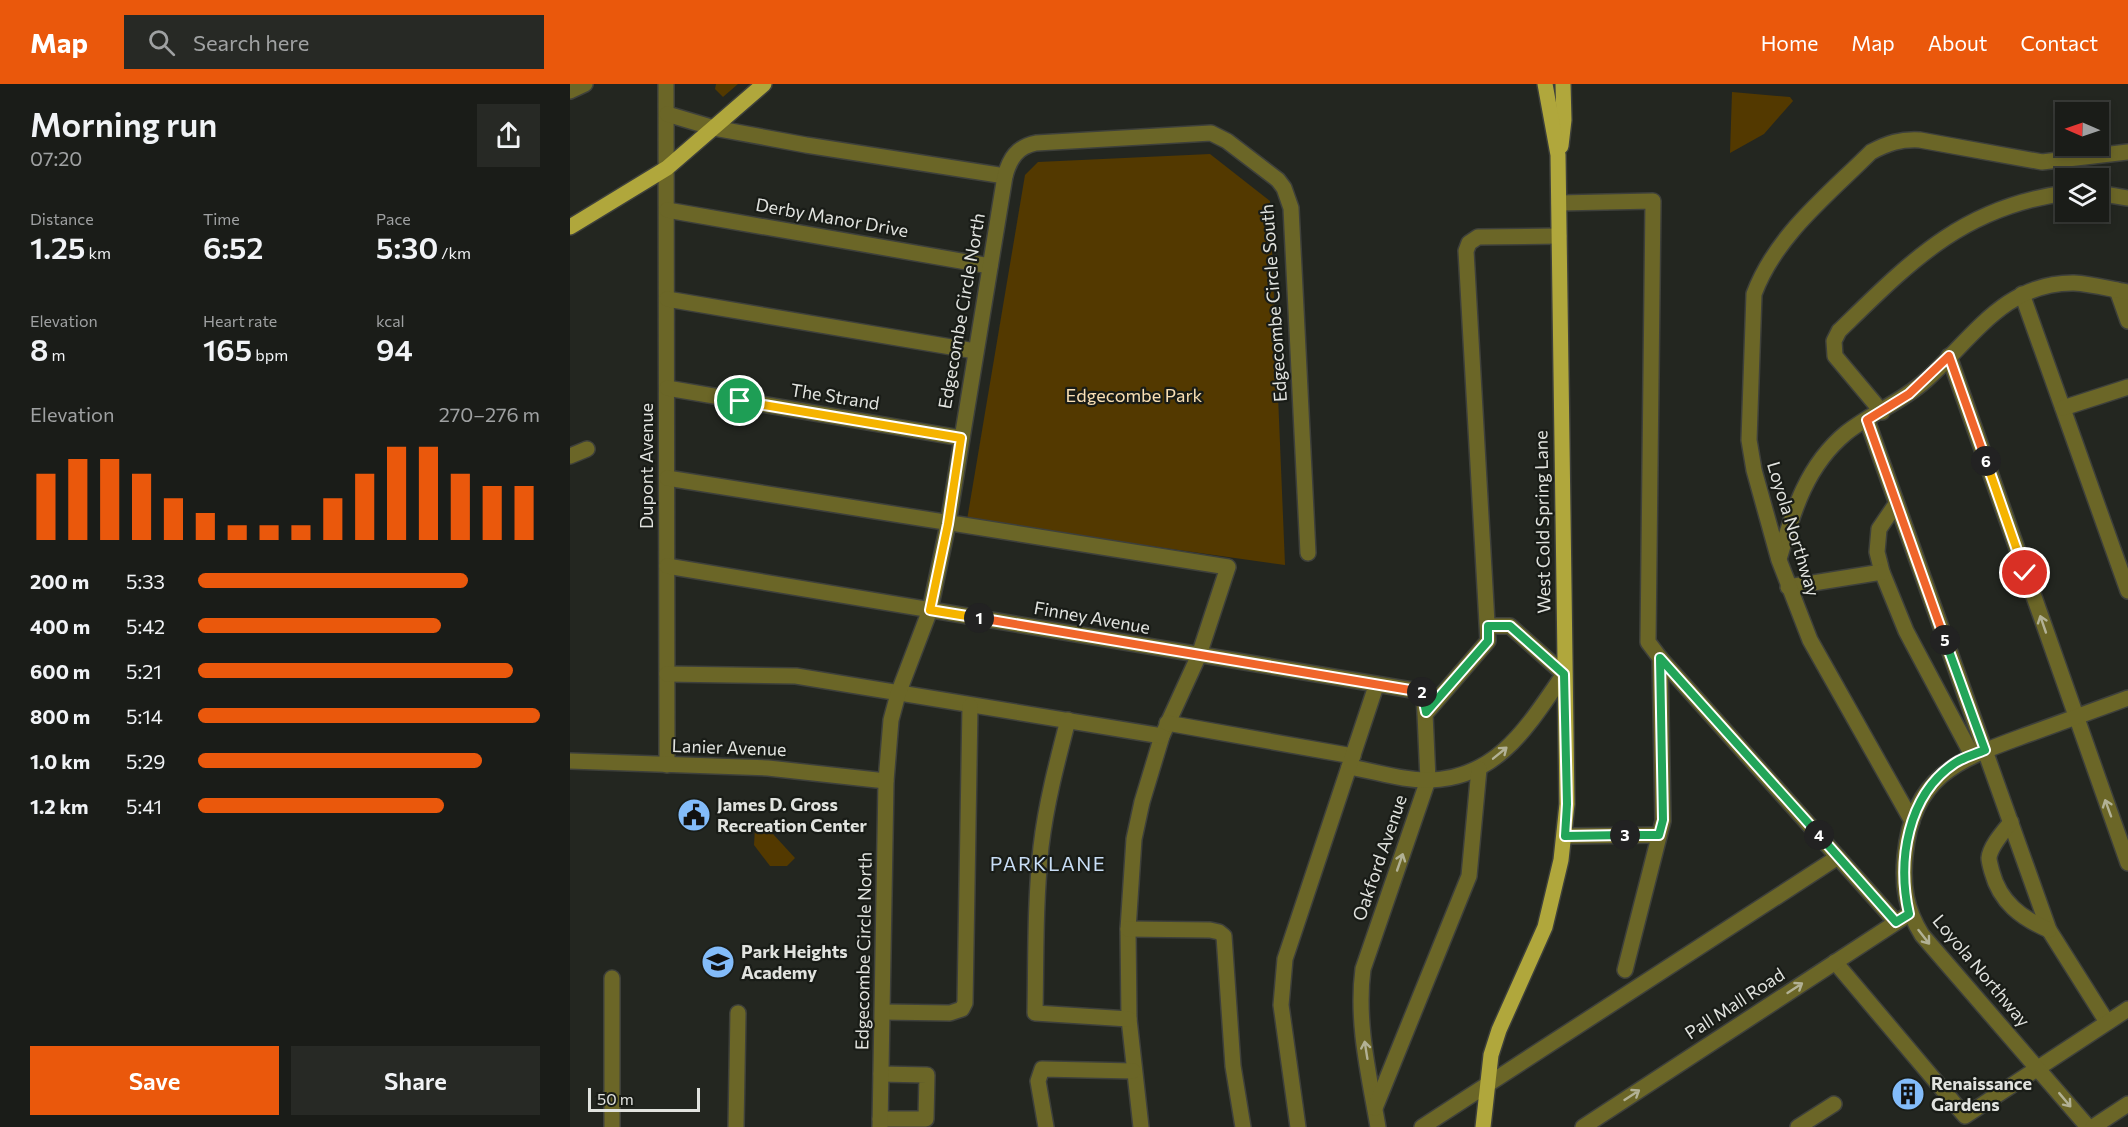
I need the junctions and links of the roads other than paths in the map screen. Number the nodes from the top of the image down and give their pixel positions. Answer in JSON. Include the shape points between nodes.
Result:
{"nodes":[{"id":1,"x":585,"y":84,"type":"edge"},
{"id":2,"x":666,"y":84,"type":"edge"},
{"id":3,"x":764,"y":84,"type":"edge"},
{"id":4,"x":1545,"y":84,"type":"edge"},
{"id":5,"x":1563,"y":84,"type":"edge"},
{"id":6,"x":570,"y":91,"type":"edge"},
{"id":7,"x":667,"y":114,"type":"junction"},
{"id":8,"x":714,"y":128,"type":"junction"},
{"id":9,"x":2128,"y":152,"type":"edge"},
{"id":10,"x":1558,"y":154,"type":"junction"},
{"id":11,"x":667,"y":168,"type":"junction"},
{"id":12,"x":1005,"y":176,"type":"junction"},
{"id":13,"x":2055,"y":195,"type":"edge"},
{"id":14,"x":2109,"y":195,"type":"edge"},
{"id":15,"x":2128,"y":198,"type":"edge"},
{"id":16,"x":1559,"y":203,"type":"junction"},
{"id":17,"x":667,"y":210,"type":"junction"},
{"id":18,"x":570,"y":227,"type":"edge"},
{"id":19,"x":1559,"y":236,"type":"junction"},
{"id":20,"x":990,"y":266,"type":"junction"},
{"id":21,"x":2123,"y":291,"type":"edge"},
{"id":22,"x":2022,"y":294,"type":"junction"},
{"id":23,"x":667,"y":299,"type":"junction"},
{"id":24,"x":2128,"y":321,"type":"edge"},
{"id":25,"x":975,"y":351,"type":"junction"},
{"id":26,"x":1949,"y":356,"type":"junction"},
{"id":27,"x":2128,"y":387,"type":"edge"},
{"id":28,"x":667,"y":388,"type":"junction"},
{"id":29,"x":2063,"y":408,"type":"junction"},
{"id":30,"x":1882,"y":412,"type":"junction"},
{"id":31,"x":1867,"y":420,"type":"junction"},
{"id":32,"x":961,"y":438,"type":"junction"},
{"id":33,"x":587,"y":449,"type":"dead end"},
{"id":34,"x":570,"y":456,"type":"edge"},
{"id":35,"x":667,"y":478,"type":"junction"},
{"id":36,"x":1896,"y":504,"type":"junction"},
{"id":37,"x":948,"y":524,"type":"junction"},
{"id":38,"x":1308,"y":553,"type":"dead end"},
{"id":39,"x":1779,"y":560,"type":"junction"},
{"id":40,"x":667,"y":566,"type":"junction"},
{"id":41,"x":1882,"y":572,"type":"junction"},
{"id":42,"x":1788,"y":587,"type":"junction"},
{"id":43,"x":2128,"y":591,"type":"edge"},
{"id":44,"x":930,"y":610,"type":"junction"},
{"id":45,"x":1488,"y":626,"type":"junction"},
{"id":46,"x":1199,"y":655,"type":"junction"},
{"id":47,"x":1660,"y":658,"type":"junction"},
{"id":48,"x":667,"y":674,"type":"junction"},
{"id":49,"x":1564,"y":674,"type":"junction"},
{"id":50,"x":1376,"y":686,"type":"junction"},
{"id":51,"x":898,"y":693,"type":"junction"},
{"id":52,"x":2128,"y":698,"type":"edge"},
{"id":53,"x":970,"y":706,"type":"junction"},
{"id":54,"x":1426,"y":712,"type":"junction"},
{"id":55,"x":2076,"y":717,"type":"junction"},
{"id":56,"x":1068,"y":720,"type":"junction"},
{"id":57,"x":1165,"y":730,"type":"junction"},
{"id":58,"x":1979,"y":753,"type":"junction"},
{"id":59,"x":570,"y":761,"type":"edge"},
{"id":60,"x":1351,"y":762,"type":"junction"},
{"id":61,"x":667,"y":765,"type":"junction"},
{"id":62,"x":1479,"y":769,"type":"junction"},
{"id":63,"x":1428,"y":780,"type":"junction"},
{"id":64,"x":886,"y":781,"type":"junction"},
{"id":65,"x":1912,"y":821,"type":"junction"},
{"id":66,"x":2011,"y":822,"type":"junction"},
{"id":67,"x":1659,"y":835,"type":"junction"},
{"id":68,"x":1565,"y":836,"type":"junction"},
{"id":69,"x":1838,"y":857,"type":"junction"},
{"id":70,"x":2128,"y":863,"type":"edge"},
{"id":71,"x":1903,"y":918,"type":"junction"},
{"id":72,"x":1128,"y":929,"type":"junction"},
{"id":73,"x":2049,"y":930,"type":"junction"},
{"id":74,"x":1835,"y":962,"type":"junction"},
{"id":75,"x":1625,"y":970,"type":"dead end"},
{"id":76,"x":612,"y":978,"type":"dead end"},
{"id":77,"x":2128,"y":1009,"type":"edge"},
{"id":78,"x":883,"y":1012,"type":"junction"},
{"id":79,"x":738,"y":1013,"type":"dead end"},
{"id":80,"x":1129,"y":1019,"type":"junction"},
{"id":81,"x":2107,"y":1022,"type":"junction"},
{"id":82,"x":2037,"y":1067,"type":"junction"},
{"id":83,"x":1133,"y":1071,"type":"junction"},
{"id":84,"x":881,"y":1074,"type":"junction"},
{"id":85,"x":1486,"y":1088,"type":"junction"},
{"id":86,"x":1834,"y":1104,"type":"dead end"},
{"id":87,"x":2128,"y":1104,"type":"edge"},
{"id":88,"x":1375,"y":1108,"type":"junction"},
{"id":89,"x":880,"y":1123,"type":"edge"},
{"id":90,"x":612,"y":1127,"type":"edge"},
{"id":91,"x":736,"y":1127,"type":"edge"},
{"id":92,"x":1046,"y":1127,"type":"edge"},
{"id":93,"x":1141,"y":1127,"type":"edge"},
{"id":94,"x":1243,"y":1127,"type":"edge"},
{"id":95,"x":1298,"y":1127,"type":"edge"},
{"id":96,"x":1377,"y":1127,"type":"edge"},
{"id":97,"x":1422,"y":1127,"type":"edge"},
{"id":98,"x":1483,"y":1127,"type":"edge"},
{"id":99,"x":1583,"y":1127,"type":"edge"},
{"id":100,"x":1798,"y":1127,"type":"edge"},
{"id":101,"x":2088,"y":1127,"type":"edge"},
{"id":102,"x":2093,"y":1127,"type":"edge"}],
"edges":[{"from":1,"to":6,"type":"street"},
{"from":2,"to":7,"type":"street","name":"Dupont Avenue"},
{"from":3,"to":8,"type":"main road"},
{"from":4,"to":10,"type":"main road","name":"West Cold Spring Lane"},
{"from":5,"to":10,"type":"main road","name":"West Cold Spring Lane","via":[[1564,120]]},
{"from":7,"to":8,"type":"street"},
{"from":7,"to":11,"type":"street","name":"Dupont Avenue"},
{"from":8,"to":11,"type":"main road"},
{"from":8,"to":12,"type":"street"},
{"from":9,"to":39,"type":"street","name":"Loyola Northway","via":[[2042,162],[1903,139],[1871,152],[1782,242],[1754,294],[1749,418],[1754,470]]},
{"from":10,"to":16,"type":"main road","name":"West Cold Spring Lane"},
{"from":11,"to":17,"type":"street","name":"Dupont Avenue"},
{"from":11,"to":18,"type":"main road"},
{"from":12,"to":20,"type":"street","name":"Edgecombe Circle North"},
{"from":12,"to":38,"type":"street","name":"Edgecombe Circle South","via":[[1013,156],[1026,145],[1199,133],[1218,135],[1278,180],[1291,208]]},
{"from":13,"to":30,"type":"street","via":[[1978,219],[1946,235],[1899,273],[1839,331],[1834,341],[1835,356]]},
{"from":14,"to":15,"type":"street"},
{"from":16,"to":19,"type":"main road","name":"West Cold Spring Lane"},
{"from":16,"to":47,"type":"street","via":[[1653,201],[1648,642]]},
{"from":17,"to":20,"type":"street","name":"Derby Manor Drive"},
{"from":17,"to":23,"type":"street","name":"Dupont Avenue"},
{"from":19,"to":45,"type":"street","via":[[1478,237],[1466,251]]},
{"from":19,"to":49,"type":"main road","name":"West Cold Spring Lane"},
{"from":20,"to":25,"type":"street","name":"Edgecombe Circle North"},
{"from":21,"to":22,"type":"street","via":[[2073,283]]},
{"from":21,"to":24,"type":"street"},
{"from":22,"to":26,"type":"street","via":[[1986,318]]},
{"from":22,"to":29,"type":"street"},
{"from":23,"to":25,"type":"street"},
{"from":23,"to":28,"type":"street","name":"Dupont Avenue"},
{"from":25,"to":32,"type":"street","name":"Edgecombe Circle North"},
{"from":26,"to":30,"type":"street","via":[[1918,387]]},
{"from":55,"to":26,"type":"street","one_way":true},
{"from":27,"to":29,"type":"street"},
{"from":28,"to":32,"type":"street","name":"The Strand"},
{"from":28,"to":35,"type":"street","name":"Dupont Avenue"},
{"from":29,"to":43,"type":"street"},
{"from":30,"to":31,"type":"street"},
{"from":31,"to":36,"type":"street"},
{"from":31,"to":39,"type":"street","via":[[1833,446],[1809,476]]},
{"from":32,"to":37,"type":"street","name":"Edgecombe Circle North"},
{"from":33,"to":34,"type":"street"},
{"from":35,"to":37,"type":"street"},
{"from":35,"to":40,"type":"street","name":"Dupont Avenue"},
{"from":36,"to":41,"type":"street","via":[[1879,529],[1877,552]]},
{"from":36,"to":58,"type":"street"},
{"from":37,"to":44,"type":"street","name":"Edgecombe Circle North"},
{"from":37,"to":46,"type":"street","via":[[1228,567]]},
{"from":39,"to":42,"type":"street","name":"Loyola Northway"},
{"from":40,"to":44,"type":"street","name":"Finney Avenue"},
{"from":40,"to":48,"type":"street","name":"Dupont Avenue"},
{"from":41,"to":42,"type":"street"},
{"from":41,"to":58,"type":"street","via":[[1910,641]]},
{"from":42,"to":65,"type":"street","name":"Loyola Northway","via":[[1810,640]]},
{"from":44,"to":46,"type":"street","name":"Finney Avenue"},
{"from":44,"to":51,"type":"street","name":"Edgecombe Circle North"},
{"from":45,"to":49,"type":"street","via":[[1510,626]]},
{"from":45,"to":54,"type":"street","via":[[1488,641]]},
{"from":46,"to":50,"type":"street","name":"Finney Avenue"},
{"from":46,"to":57,"type":"street"},
{"from":47,"to":67,"type":"street","via":[[1663,820]]},
{"from":47,"to":69,"type":"street"},
{"from":48,"to":51,"type":"street","via":[[796,676]]},
{"from":48,"to":61,"type":"street","name":"Dupont Avenue"},
{"from":62,"to":49,"type":"street","name":"Oakford Avenue","one_way":true,"via":[[1526,729]]},
{"from":49,"to":68,"type":"main road","name":"West Cold Spring Lane"},
{"from":50,"to":54,"type":"street","name":"Finney Avenue","via":[[1424,692]]},
{"from":50,"to":60,"type":"street"},
{"from":51,"to":53,"type":"street"},
{"from":51,"to":64,"type":"street","name":"Edgecombe Circle North","via":[[891,720]]},
{"from":52,"to":55,"type":"street"},
{"from":53,"to":56,"type":"street"},
{"from":53,"to":78,"type":"street","via":[[965,1003],[962,1009],[950,1013]]},
{"from":54,"to":63,"type":"street","name":"Finney Avenue"},
{"from":55,"to":58,"type":"street"},
{"from":70,"to":55,"type":"street","one_way":true},
{"from":56,"to":57,"type":"street"},
{"from":56,"to":80,"type":"street","via":[[1041,846],[1035,1013]]},
{"from":57,"to":60,"type":"street"},
{"from":57,"to":72,"type":"street","via":[[1134,839]]},
{"from":58,"to":65,"type":"street","via":[[1957,762],[1933,783]]},
{"from":58,"to":66,"type":"street"},
{"from":59,"to":61,"type":"street","name":"Lanier Avenue"},
{"from":60,"to":63,"type":"street"},
{"from":60,"to":95,"type":"street","via":[[1293,934],[1282,981],[1283,1031]]},
{"from":61,"to":64,"type":"street","name":"Lanier Avenue","via":[[768,768]]},
{"from":62,"to":63,"type":"street","name":"Oakford Avenue"},
{"from":62,"to":88,"type":"street","via":[[1469,876]]},
{"from":88,"to":63,"type":"street","name":"Oakford Avenue","one_way":true,"via":[[1361,1021],[1363,969]]},
{"from":64,"to":78,"type":"street","name":"Edgecombe Circle North"},
{"from":65,"to":71,"type":"street","name":"Loyola Northway","via":[[1904,867]]},
{"from":66,"to":73,"type":"street"},
{"from":66,"to":73,"type":"street","via":[[1989,858],[1994,878],[2001,896],[2027,921]]},
{"from":67,"to":68,"type":"street"},
{"from":67,"to":75,"type":"street"},
{"from":68,"to":85,"type":"main road","name":"West Cold Spring Lane","via":[[1545,927],[1499,1030]]},
{"from":69,"to":71,"type":"street"},
{"from":69,"to":85,"type":"street"},
{"from":71,"to":74,"type":"street","name":"Pall Mall Road"},
{"from":71,"to":82,"type":"street","name":"Loyola Northway","one_way":true},
{"from":72,"to":80,"type":"street"},
{"from":72,"to":94,"type":"street","via":[[1210,930],[1224,936],[1233,1066]]},
{"from":73,"to":81,"type":"street"},
{"from":74,"to":82,"type":"street","via":[[1965,1116]]},
{"from":99,"to":74,"type":"street","name":"Pall Mall Road","one_way":true},
{"from":76,"to":90,"type":"street"},
{"from":77,"to":81,"type":"street"},
{"from":78,"to":84,"type":"street","name":"Edgecombe Circle North"},
{"from":79,"to":91,"type":"street"},
{"from":80,"to":83,"type":"street"},
{"from":81,"to":82,"type":"street"},
{"from":82,"to":101,"type":"street","name":"Loyola Northway","one_way":true},
{"from":83,"to":92,"type":"street","via":[[1042,1070],[1038,1081]]},
{"from":83,"to":93,"type":"street"},
{"from":84,"to":89,"type":"street","name":"Edgecombe Circle North"},
{"from":84,"to":89,"type":"street","via":[[927,1075],[926,1119]]},
{"from":85,"to":97,"type":"street"},
{"from":85,"to":98,"type":"main road","name":"West Cold Spring Lane"},
{"from":86,"to":100,"type":"street"},
{"from":87,"to":102,"type":"street"},
{"from":88,"to":96,"type":"street","name":"Oakford Avenue"}]}
